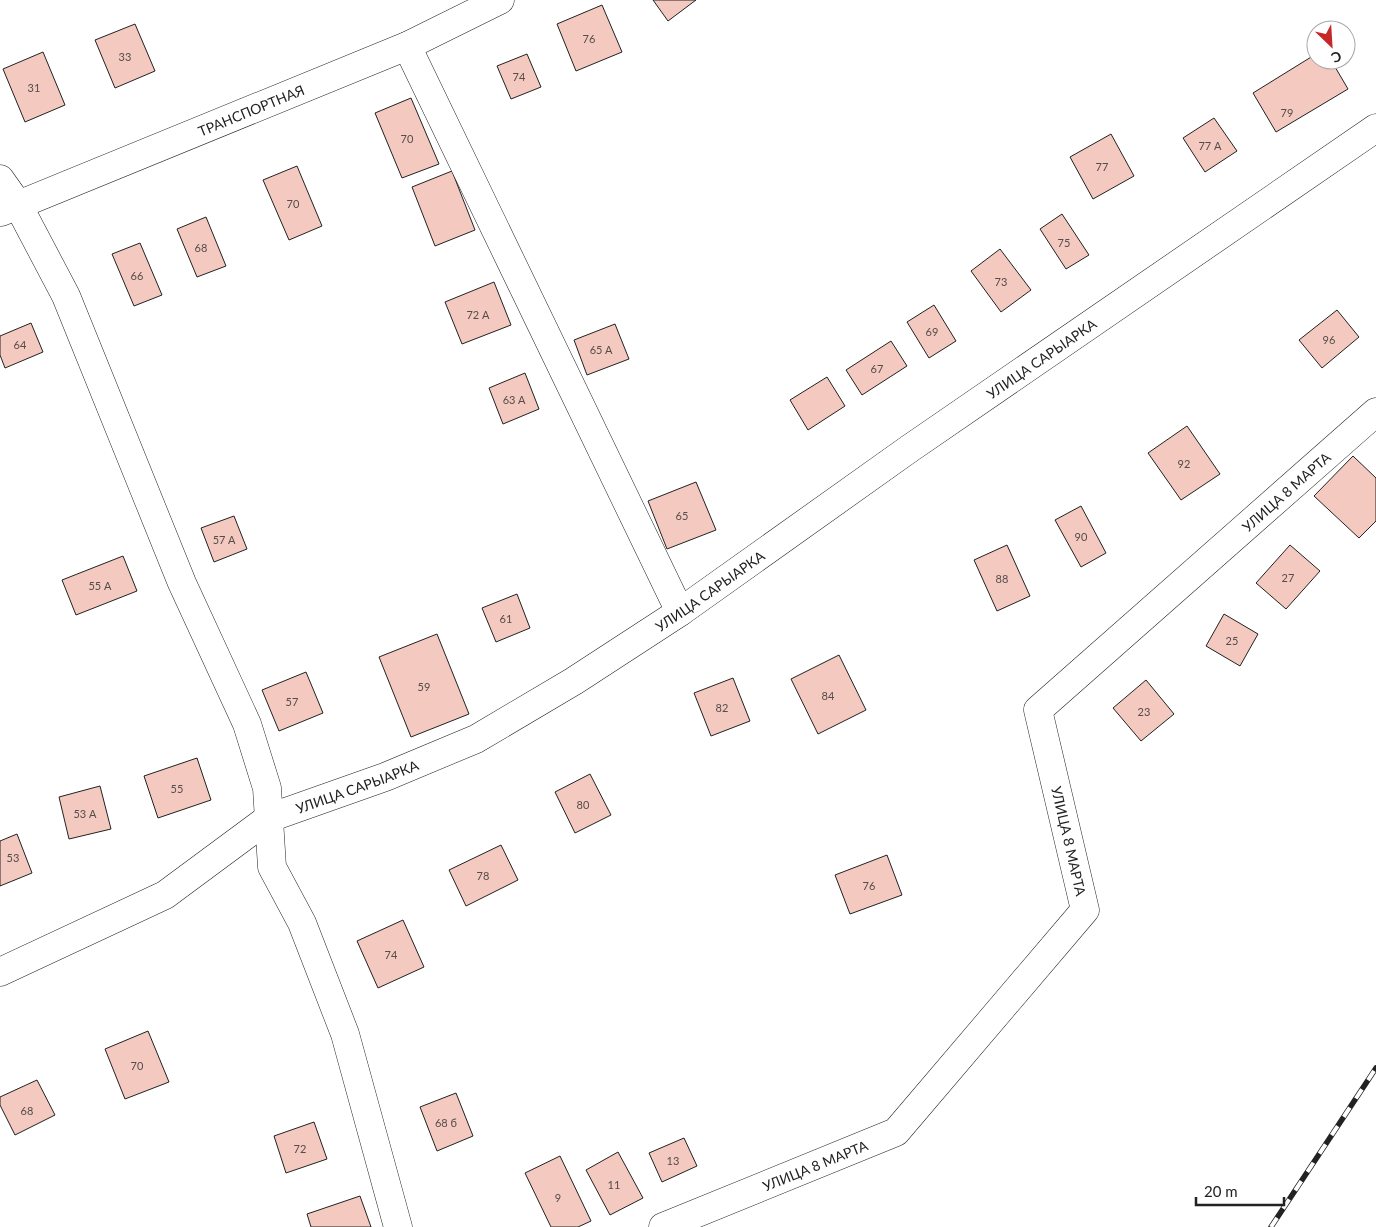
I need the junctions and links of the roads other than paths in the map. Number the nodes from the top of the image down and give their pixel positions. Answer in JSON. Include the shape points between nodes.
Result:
{"nodes":[{"id":1,"x":500,"y":0,"type":"edge"},
{"id":2,"x":407,"y":46,"type":"junction"},
{"id":3,"x":1376,"y":128,"type":"edge"},
{"id":4,"x":0,"y":179,"type":"edge"},
{"id":5,"x":8,"y":208,"type":"edge"},
{"id":6,"x":1376,"y":412,"type":"edge"},
{"id":7,"x":680,"y":612,"type":"junction"},
{"id":8,"x":269,"y":818,"type":"junction"},
{"id":9,"x":0,"y":972,"type":"edge"},
{"id":10,"x":398,"y":1227,"type":"edge"},
{"id":11,"x":662,"y":1227,"type":"edge"}],
"edges":[{"from":1,"to":2,"type":"street","name":"ТРАНСПОРТНАЯ"},
{"from":2,"to":5,"type":"street","name":"ТРАНСПОРТНАЯ"},
{"from":2,"to":7,"type":"street"},
{"from":3,"to":7,"type":"street","name":"УЛИЦА САРЫАРКА","via":[[909,449]]},
{"from":4,"to":5,"type":"street"},
{"from":5,"to":8,"type":"street","via":[[66,296],[182,583],[247,724],[267,788]]},
{"from":6,"to":11,"type":"street","name":"УЛИЦА 8 МАРТА","via":[[1038,710],[1085,910],[896,1132]]},
{"from":7,"to":8,"type":"street","name":"УЛИЦА САРЫАРКА","via":[[574,681],[476,739],[385,777]]},
{"from":8,"to":9,"type":"street","name":"УЛИЦА САРЫАРКА","via":[[165,895]]},
{"from":8,"to":10,"type":"street","via":[[272,867],[302,923],[345,1034]]}]}
